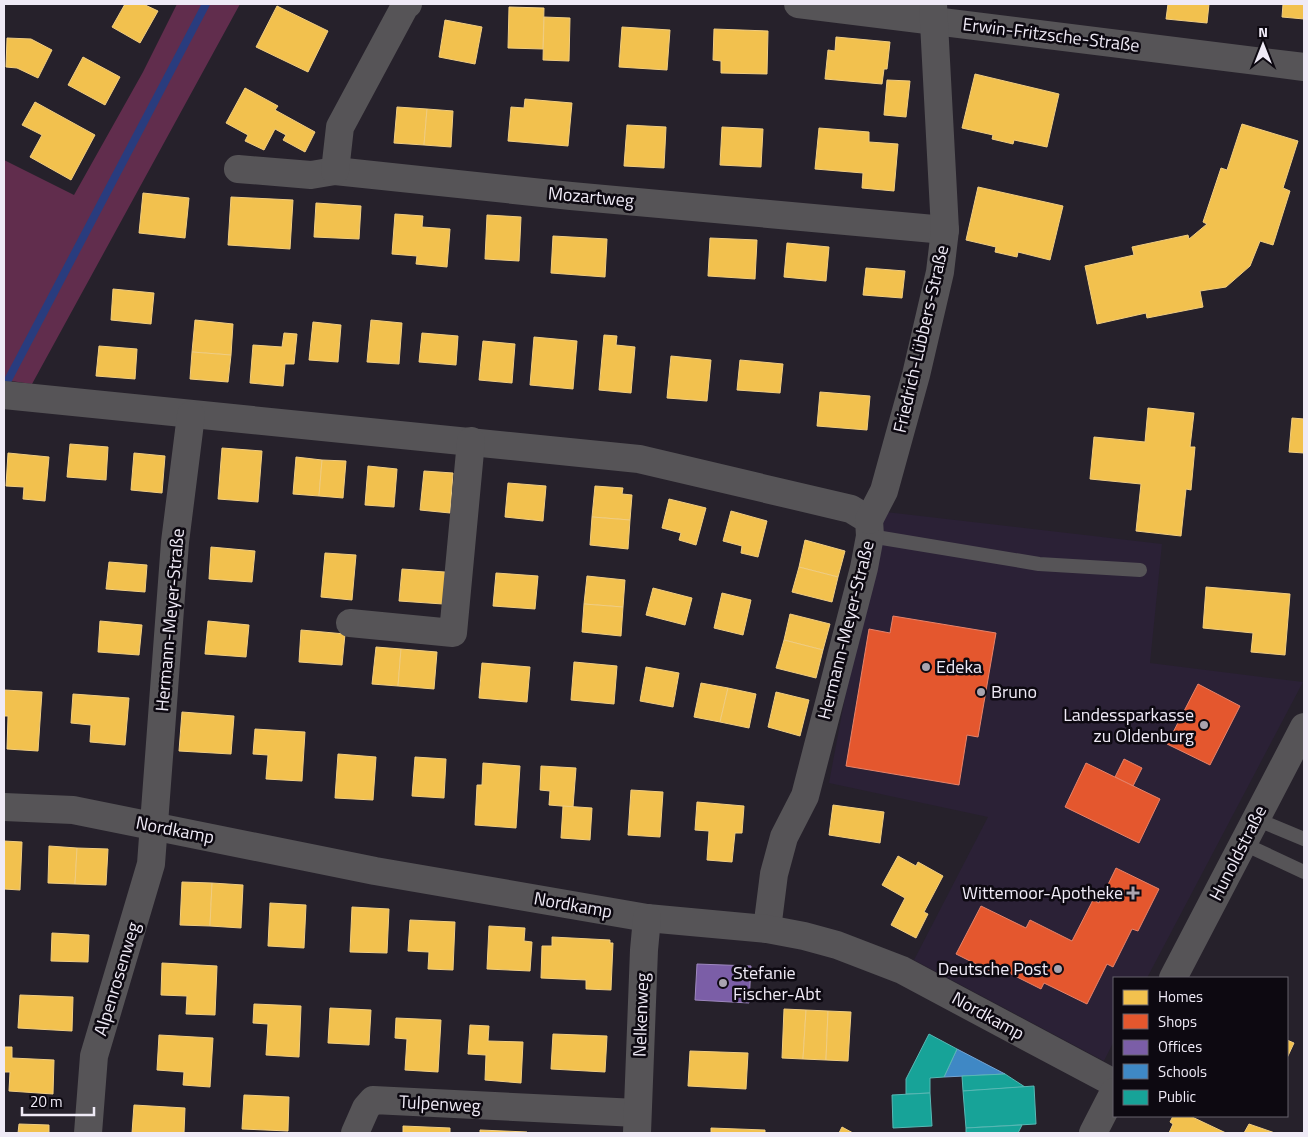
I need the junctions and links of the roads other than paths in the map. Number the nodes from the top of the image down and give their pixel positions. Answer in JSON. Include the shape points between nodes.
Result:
{"nodes":[{"id":1,"x":408,"y":4,"type":"edge"},
{"id":2,"x":798,"y":4,"type":"edge"},
{"id":3,"x":933,"y":12,"type":"edge"},
{"id":4,"x":1304,"y":67,"type":"edge"},
{"id":5,"x":238,"y":169,"type":"dead end"},
{"id":6,"x":335,"y":170,"type":"junction"},
{"id":7,"x":945,"y":230,"type":"junction"},
{"id":8,"x":4,"y":395,"type":"edge"},
{"id":9,"x":190,"y":415,"type":"junction"},
{"id":10,"x":471,"y":441,"type":"junction"},
{"id":11,"x":870,"y":528,"type":"junction"},
{"id":12,"x":1140,"y":570,"type":"dead end"},
{"id":13,"x":350,"y":623,"type":"dead end"},
{"id":14,"x":1304,"y":727,"type":"edge"},
{"id":15,"x":4,"y":807,"type":"edge"},
{"id":16,"x":1256,"y":818,"type":"junction"},
{"id":17,"x":155,"y":826,"type":"junction"},
{"id":18,"x":1304,"y":840,"type":"edge"},
{"id":19,"x":1244,"y":844,"type":"junction"},
{"id":20,"x":1304,"y":872,"type":"edge"},
{"id":21,"x":647,"y":918,"type":"junction"},
{"id":22,"x":767,"y":929,"type":"junction"},
{"id":23,"x":1174,"y":977,"type":"edge"},
{"id":24,"x":1113,"y":1082,"type":"edge"},
{"id":25,"x":1113,"y":1094,"type":"edge"},
{"id":26,"x":546,"y":1109,"type":"joint"},
{"id":27,"x":637,"y":1123,"type":"edge"},
{"id":28,"x":88,"y":1133,"type":"edge"},
{"id":29,"x":355,"y":1133,"type":"edge"},
{"id":30,"x":1093,"y":1133,"type":"edge"}],
"edges":[{"from":1,"to":6,"type":"street","via":[[400,13],[340,127]]},
{"from":2,"to":3,"type":"street","name":"Erwin-Fritzsche-Straße"},
{"from":3,"to":4,"type":"street","name":"Erwin-Fritzsche-Straße"},
{"from":3,"to":7,"type":"street","name":"Friedrich-Lübbers-Straße"},
{"from":5,"to":6,"type":"street","name":"Mozartweg","via":[[311,175]]},
{"from":6,"to":7,"type":"street","name":"Mozartweg","via":[[571,196]]},
{"from":7,"to":11,"type":"street","name":"Friedrich-Lübbers-Straße","via":[[940,272],[916,375],[884,491]]},
{"from":8,"to":9,"type":"street","name":"Hermann-Meyer-Straße"},
{"from":9,"to":10,"type":"street","name":"Hermann-Meyer-Straße"},
{"from":9,"to":17,"type":"street","name":"Hermann-Meyer-Straße","via":[[175,542]]},
{"from":10,"to":11,"type":"street","name":"Hermann-Meyer-Straße","via":[[639,460],[851,509]]},
{"from":10,"to":13,"type":"street","via":[[453,633]]},
{"from":11,"to":12,"type":"lane","via":[[1039,564]]},
{"from":11,"to":22,"type":"street","name":"Hermann-Meyer-Straße","via":[[805,796],[784,838],[774,874]]},
{"from":14,"to":16,"type":"street","name":"Hunoldstraße"},
{"from":15,"to":17,"type":"street","name":"Nordkamp","via":[[73,810]]},
{"from":16,"to":18,"type":"lane"},
{"from":16,"to":19,"type":"street","name":"Hunoldstraße"},
{"from":17,"to":21,"type":"street","name":"Nordkamp","via":[[375,871]]},
{"from":17,"to":28,"type":"street","name":"Alpenrosenweg","via":[[151,864],[94,1056]]},
{"from":19,"to":20,"type":"lane"},
{"from":19,"to":23,"type":"street","name":"Hunoldstraße"},
{"from":21,"to":22,"type":"street","name":"Nordkamp"},
{"from":21,"to":27,"type":"street","name":"Nelkenweg"},
{"from":22,"to":24,"type":"street","name":"Nordkamp","via":[[837,945],[902,970]]},
{"from":25,"to":30,"type":"street"},
{"from":26,"to":27,"type":"street","name":"Nelkenweg"},
{"from":26,"to":29,"type":"street","name":"Tulpenweg","via":[[373,1100]]}]}
